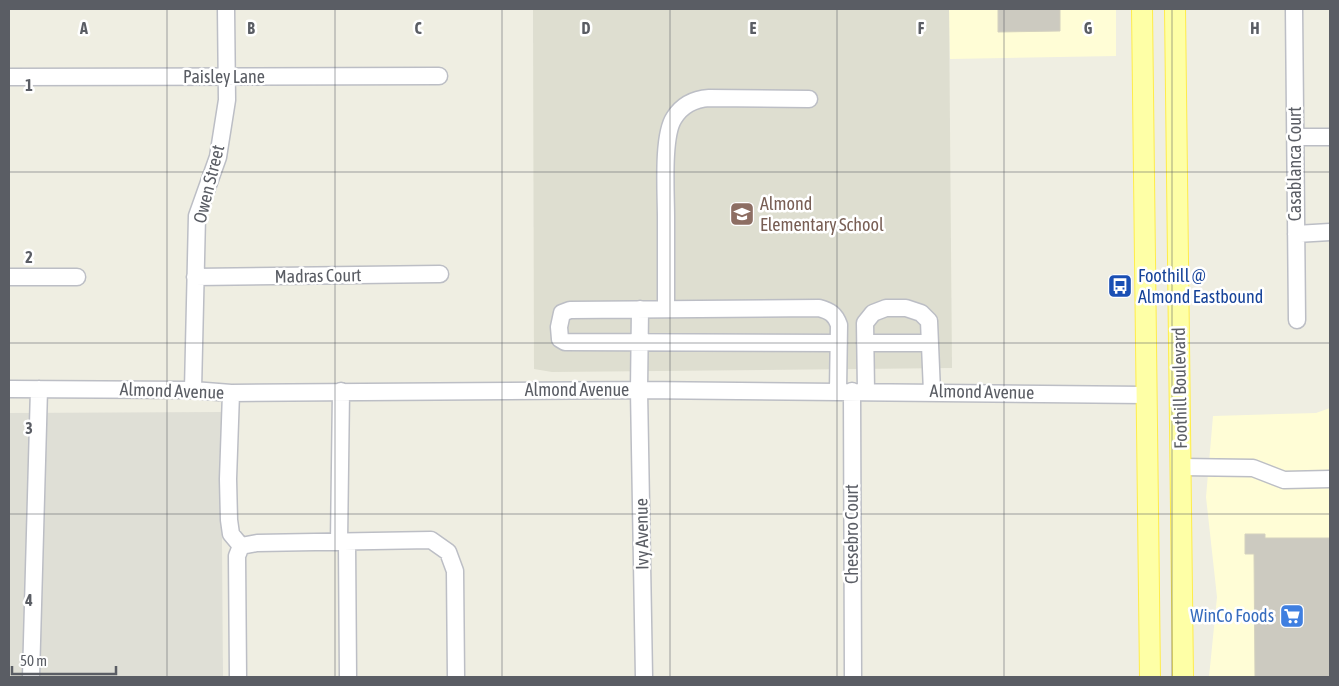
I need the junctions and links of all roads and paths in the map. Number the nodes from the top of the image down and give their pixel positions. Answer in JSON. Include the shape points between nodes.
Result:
{"nodes":[{"id":1,"x":226,"y":9,"type":"edge"},
{"id":2,"x":1142,"y":9,"type":"edge"},
{"id":3,"x":1175,"y":9,"type":"edge"},
{"id":4,"x":1294,"y":9,"type":"edge"},
{"id":5,"x":439,"y":76,"type":"dead end"},
{"id":6,"x":9,"y":77,"type":"edge"},
{"id":7,"x":227,"y":78,"type":"junction"},
{"id":8,"x":809,"y":99,"type":"dead end"},
{"id":9,"x":1295,"y":137,"type":"junction"},
{"id":10,"x":1330,"y":137,"type":"edge"},
{"id":11,"x":1330,"y":232,"type":"edge"},
{"id":12,"x":1296,"y":234,"type":"junction"},
{"id":13,"x":440,"y":274,"type":"dead end"},
{"id":14,"x":9,"y":277,"type":"edge"},
{"id":15,"x":77,"y":277,"type":"dead end"},
{"id":16,"x":195,"y":277,"type":"junction"},
{"id":17,"x":640,"y":309,"type":"junction"},
{"id":18,"x":666,"y":309,"type":"junction"},
{"id":19,"x":1297,"y":320,"type":"dead end"},
{"id":20,"x":640,"y":342,"type":"junction"},
{"id":21,"x":839,"y":343,"type":"junction"},
{"id":22,"x":865,"y":343,"type":"junction"},
{"id":23,"x":930,"y":343,"type":"junction"},
{"id":24,"x":9,"y":389,"type":"edge"},
{"id":25,"x":39,"y":389,"type":"junction"},
{"id":26,"x":193,"y":390,"type":"junction"},
{"id":27,"x":639,"y":390,"type":"junction"},
{"id":28,"x":341,"y":391,"type":"junction"},
{"id":29,"x":852,"y":391,"type":"junction"},
{"id":30,"x":932,"y":392,"type":"junction"},
{"id":31,"x":231,"y":393,"type":"junction"},
{"id":32,"x":1146,"y":395,"type":"junction"},
{"id":33,"x":1181,"y":468,"type":"junction"},
{"id":34,"x":1330,"y":479,"type":"edge"},
{"id":35,"x":343,"y":542,"type":"junction"},
{"id":36,"x":241,"y":546,"type":"junction"},
{"id":37,"x":1149,"y":568,"type":"junction"},
{"id":38,"x":31,"y":677,"type":"edge"},
{"id":39,"x":238,"y":677,"type":"edge"},
{"id":40,"x":348,"y":677,"type":"edge"},
{"id":41,"x":456,"y":677,"type":"edge"},
{"id":42,"x":644,"y":677,"type":"edge"},
{"id":43,"x":853,"y":677,"type":"edge"},
{"id":44,"x":1150,"y":677,"type":"edge"},
{"id":45,"x":1164,"y":677,"type":"edge"},
{"id":46,"x":1183,"y":677,"type":"edge"}],
"edges":[{"from":1,"to":7,"type":"street","name":"Owen Street"},
{"from":2,"to":32,"type":"main road","name":"Foothill Boulevard"},
{"from":3,"to":33,"type":"main road","name":"Foothill Boulevard"},
{"from":4,"to":9,"type":"street","name":"Casablanca Court"},
{"from":5,"to":7,"type":"street","name":"Paisley Lane"},
{"from":6,"to":7,"type":"street","name":"Paisley Lane"},
{"from":7,"to":16,"type":"street","name":"Owen Street","via":[[218,157],[197,216]]},
{"from":8,"to":18,"type":"street","via":[[696,99],[674,118],[668,137],[666,167]]},
{"from":9,"to":10,"type":"street"},
{"from":9,"to":12,"type":"street","name":"Casablanca Court"},
{"from":11,"to":12,"type":"street"},
{"from":12,"to":19,"type":"street","name":"Casablanca Court"},
{"from":13,"to":16,"type":"street","name":"Madras Court"},
{"from":14,"to":15,"type":"street"},
{"from":16,"to":26,"type":"street","name":"Owen Street"},
{"from":17,"to":18,"type":"street"},
{"from":17,"to":20,"type":"street","name":"Ivy Avenue"},
{"from":17,"to":20,"type":"street","via":[[570,310],[562,313],[559,327],[560,339],[565,342]]},
{"from":18,"to":21,"type":"street","via":[[819,308],[835,316],[839,325]]},
{"from":20,"to":21,"type":"street"},
{"from":20,"to":27,"type":"street","name":"Ivy Avenue"},
{"from":21,"to":29,"type":"street"},
{"from":22,"to":23,"type":"street"},
{"from":22,"to":23,"type":"street","via":[[865,324],[873,313],[886,308],[906,308],[921,312],[929,321]]},
{"from":22,"to":29,"type":"street"},
{"from":23,"to":30,"type":"street"},
{"from":24,"to":25,"type":"street","name":"Almond Avenue"},
{"from":25,"to":26,"type":"street","name":"Almond Avenue"},
{"from":25,"to":38,"type":"street"},
{"from":26,"to":31,"type":"street","name":"Almond Avenue"},
{"from":27,"to":28,"type":"street","name":"Almond Avenue"},
{"from":27,"to":29,"type":"street","name":"Almond Avenue"},
{"from":27,"to":42,"type":"street","name":"Ivy Avenue"},
{"from":28,"to":31,"type":"street","name":"Almond Avenue"},
{"from":28,"to":35,"type":"street"},
{"from":29,"to":30,"type":"street","name":"Almond Avenue"},
{"from":29,"to":43,"type":"street","name":"Chesebro Court"},
{"from":30,"to":32,"type":"street","name":"Almond Avenue"},
{"from":31,"to":36,"type":"street","via":[[229,520],[231,534]]},
{"from":32,"to":37,"type":"main road","name":"Foothill Boulevard"},
{"from":33,"to":34,"type":"street","via":[[1253,468],[1284,480]]},
{"from":33,"to":46,"type":"main road","name":"Foothill Boulevard"},
{"from":35,"to":36,"type":"street"},
{"from":35,"to":40,"type":"street"},
{"from":35,"to":41,"type":"street","via":[[432,540],[448,552],[456,571]]},
{"from":36,"to":39,"type":"street","via":[[237,556]]},
{"from":37,"to":44,"type":"main road","name":"Foothill Boulevard"},
{"from":37,"to":45,"type":"main road","via":[[1162,605]]}]}
